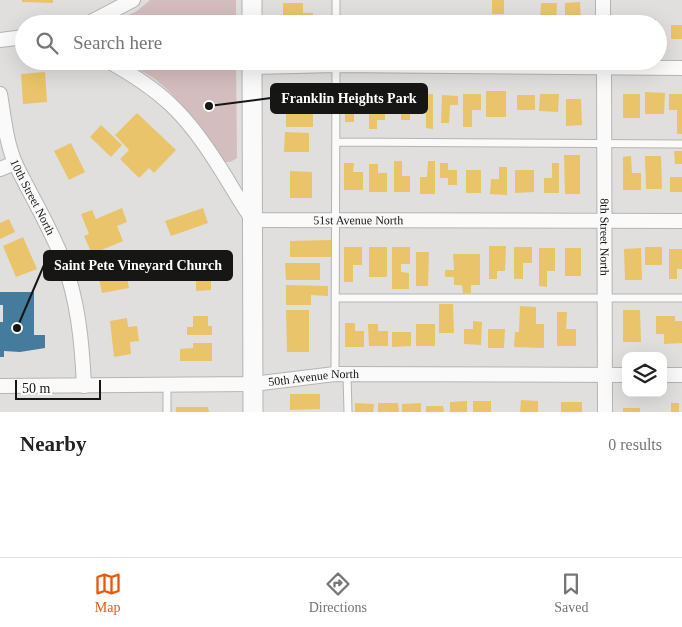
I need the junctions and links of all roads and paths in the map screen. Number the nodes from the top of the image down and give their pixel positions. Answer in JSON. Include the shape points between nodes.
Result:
{"nodes":[{"id":1,"x":134,"y":0,"type":"edge"},
{"id":2,"x":252,"y":0,"type":"edge"},
{"id":3,"x":336,"y":0,"type":"edge"},
{"id":4,"x":603,"y":0,"type":"edge"},
{"id":5,"x":104,"y":15,"type":"edge"},
{"id":6,"x":252,"y":15,"type":"edge"},
{"id":7,"x":336,"y":15,"type":"edge"},
{"id":8,"x":603,"y":15,"type":"edge"},
{"id":9,"x":15,"y":38,"type":"edge"},
{"id":10,"x":0,"y":40,"type":"edge"},
{"id":11,"x":15,"y":41,"type":"edge"},
{"id":12,"x":667,"y":67,"type":"edge"},
{"id":13,"x":682,"y":68,"type":"edge"},
{"id":14,"x":123,"y":70,"type":"edge"},
{"id":15,"x":252,"y":70,"type":"edge"},
{"id":16,"x":336,"y":70,"type":"edge"},
{"id":17,"x":604,"y":70,"type":"edge"},
{"id":18,"x":0,"y":94,"type":"edge"},
{"id":19,"x":336,"y":142,"type":"junction"},
{"id":20,"x":682,"y":144,"type":"edge"},
{"id":21,"x":604,"y":145,"type":"junction"},
{"id":22,"x":15,"y":163,"type":"junction"},
{"id":23,"x":0,"y":169,"type":"edge"},
{"id":24,"x":253,"y":220,"type":"junction"},
{"id":25,"x":335,"y":220,"type":"junction"},
{"id":26,"x":604,"y":220,"type":"junction"},
{"id":27,"x":682,"y":221,"type":"edge"},
{"id":28,"x":335,"y":298,"type":"junction"},
{"id":29,"x":605,"y":298,"type":"junction"},
{"id":30,"x":682,"y":298,"type":"edge"},
{"id":31,"x":341,"y":374,"type":"junction"},
{"id":32,"x":605,"y":375,"type":"junction"},
{"id":33,"x":622,"y":375,"type":"edge"},
{"id":34,"x":667,"y":375,"type":"edge"},
{"id":35,"x":682,"y":375,"type":"edge"},
{"id":36,"x":253,"y":384,"type":"junction"},
{"id":37,"x":167,"y":385,"type":"junction"},
{"id":38,"x":0,"y":386,"type":"edge"},
{"id":39,"x":84,"y":386,"type":"junction"},
{"id":40,"x":167,"y":412,"type":"edge"},
{"id":41,"x":253,"y":412,"type":"edge"},
{"id":42,"x":348,"y":412,"type":"edge"},
{"id":43,"x":605,"y":412,"type":"edge"}],
"edges":[{"from":1,"to":5,"type":"street"},
{"from":2,"to":6,"type":"main road"},
{"from":3,"to":7,"type":"lane"},
{"from":4,"to":8,"type":"street"},
{"from":9,"to":10,"type":"street"},
{"from":10,"to":11,"type":"street"},
{"from":12,"to":13,"type":"street"},
{"from":14,"to":24,"type":"street","via":[[163,96],[199,136]]},
{"from":15,"to":24,"type":"main road"},
{"from":16,"to":19,"type":"lane"},
{"from":17,"to":21,"type":"street","name":"8th Street North"},
{"from":18,"to":22,"type":"street","name":"10th Street North"},
{"from":19,"to":21,"type":"lane"},
{"from":19,"to":25,"type":"lane"},
{"from":20,"to":21,"type":"lane"},
{"from":21,"to":26,"type":"street","name":"8th Street North"},
{"from":22,"to":23,"type":"street"},
{"from":22,"to":39,"type":"street","name":"10th Street North","via":[[38,204],[67,274],[81,336]]},
{"from":24,"to":25,"type":"street","name":"51st Avenue North"},
{"from":24,"to":36,"type":"main road"},
{"from":25,"to":26,"type":"street","name":"51st Avenue North"},
{"from":25,"to":28,"type":"lane"},
{"from":26,"to":27,"type":"street","name":"51st Avenue North"},
{"from":26,"to":29,"type":"street","name":"8th Street North"},
{"from":28,"to":29,"type":"lane"},
{"from":28,"to":31,"type":"lane"},
{"from":29,"to":30,"type":"lane"},
{"from":29,"to":32,"type":"street","name":"8th Street North"},
{"from":31,"to":32,"type":"street","name":"50th Avenue North"},
{"from":31,"to":36,"type":"street","name":"50th Avenue North"},
{"from":31,"to":42,"type":"lane"},
{"from":32,"to":33,"type":"street","name":"50th Avenue North"},
{"from":32,"to":43,"type":"street","name":"8th Street North"},
{"from":34,"to":35,"type":"street"},
{"from":36,"to":37,"type":"street","name":"50th Avenue North"},
{"from":36,"to":41,"type":"main road"},
{"from":37,"to":39,"type":"street","name":"50th Avenue North"},
{"from":37,"to":40,"type":"lane"},
{"from":38,"to":39,"type":"street","name":"50th Avenue North"}]}
